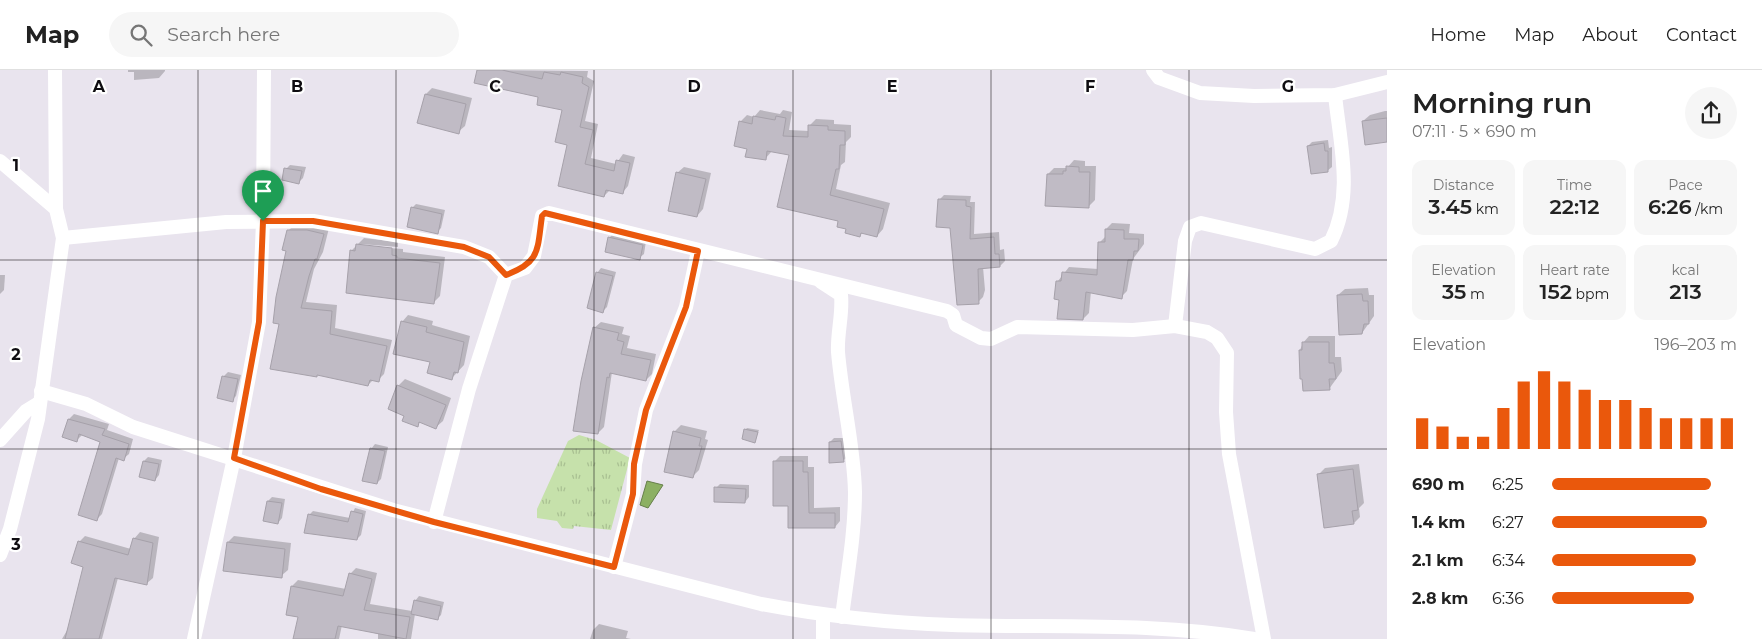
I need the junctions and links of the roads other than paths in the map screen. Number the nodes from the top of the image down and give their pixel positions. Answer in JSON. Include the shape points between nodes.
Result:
{"nodes":[{"id":1,"x":55,"y":70,"type":"edge"},
{"id":2,"x":264,"y":70,"type":"edge"},
{"id":3,"x":1153,"y":70,"type":"edge"},
{"id":4,"x":1387,"y":82,"type":"edge"},
{"id":5,"x":1335,"y":95,"type":"junction"},
{"id":6,"x":0,"y":161,"type":"edge"},
{"id":7,"x":56,"y":209,"type":"junction"},
{"id":8,"x":263,"y":221,"type":"junction"},
{"id":9,"x":63,"y":238,"type":"junction"},
{"id":10,"x":698,"y":251,"type":"junction"},
{"id":11,"x":506,"y":275,"type":"junction"},
{"id":12,"x":812,"y":276,"type":"junction"},
{"id":13,"x":1174,"y":326,"type":"junction"},
{"id":14,"x":40,"y":397,"type":"junction"},
{"id":15,"x":0,"y":440,"type":"edge"},
{"id":16,"x":234,"y":458,"type":"junction"},
{"id":17,"x":434,"y":522,"type":"junction"},
{"id":18,"x":0,"y":555,"type":"edge"},
{"id":19,"x":614,"y":567,"type":"junction"},
{"id":20,"x":823,"y":616,"type":"junction"},
{"id":21,"x":842,"y":617,"type":"junction"},
{"id":22,"x":194,"y":639,"type":"edge"},
{"id":23,"x":823,"y":639,"type":"edge"},
{"id":24,"x":1254,"y":639,"type":"edge"},
{"id":25,"x":1264,"y":639,"type":"edge"}],
"edges":[{"from":1,"to":7,"type":"street"},
{"from":2,"to":8,"type":"street"},
{"from":3,"to":5,"type":"street","via":[[1159,78],[1200,93]]},
{"from":4,"to":5,"type":"street"},
{"from":5,"to":13,"type":"street","via":[[1345,186],[1343,210],[1332,242],[1315,249],[1201,223],[1190,227],[1184,241]]},
{"from":6,"to":7,"type":"street"},
{"from":7,"to":9,"type":"street"},
{"from":8,"to":9,"type":"street"},
{"from":8,"to":11,"type":"street","via":[[313,221],[464,247],[489,257]]},
{"from":8,"to":16,"type":"street","via":[[259,322]]},
{"from":9,"to":14,"type":"street"},
{"from":10,"to":11,"type":"street","via":[[545,213],[534,256],[525,268]]},
{"from":10,"to":12,"type":"street"},
{"from":10,"to":19,"type":"street","via":[[686,307],[646,410],[634,464],[633,494]]},
{"from":11,"to":17,"type":"street","via":[[469,389]]},
{"from":12,"to":13,"type":"street","via":[[948,311],[954,315],[956,325],[981,338],[999,337],[1017,327],[1133,330]]},
{"from":12,"to":21,"type":"street","via":[[842,295],[838,350],[855,493]]},
{"from":13,"to":25,"type":"street","via":[[1207,332],[1217,338],[1227,353],[1229,454]]},
{"from":14,"to":15,"type":"street"},
{"from":14,"to":16,"type":"street","via":[[86,404],[133,427]]},
{"from":14,"to":18,"type":"street","via":[[38,419],[10,529]]},
{"from":16,"to":17,"type":"street","via":[[321,489]]},
{"from":16,"to":22,"type":"street"},
{"from":17,"to":19,"type":"street"},
{"from":19,"to":20,"type":"street","via":[[705,591]]},
{"from":20,"to":21,"type":"street"},
{"from":20,"to":23,"type":"street"},
{"from":21,"to":24,"type":"street","via":[[950,625],[1171,628]]}]}
